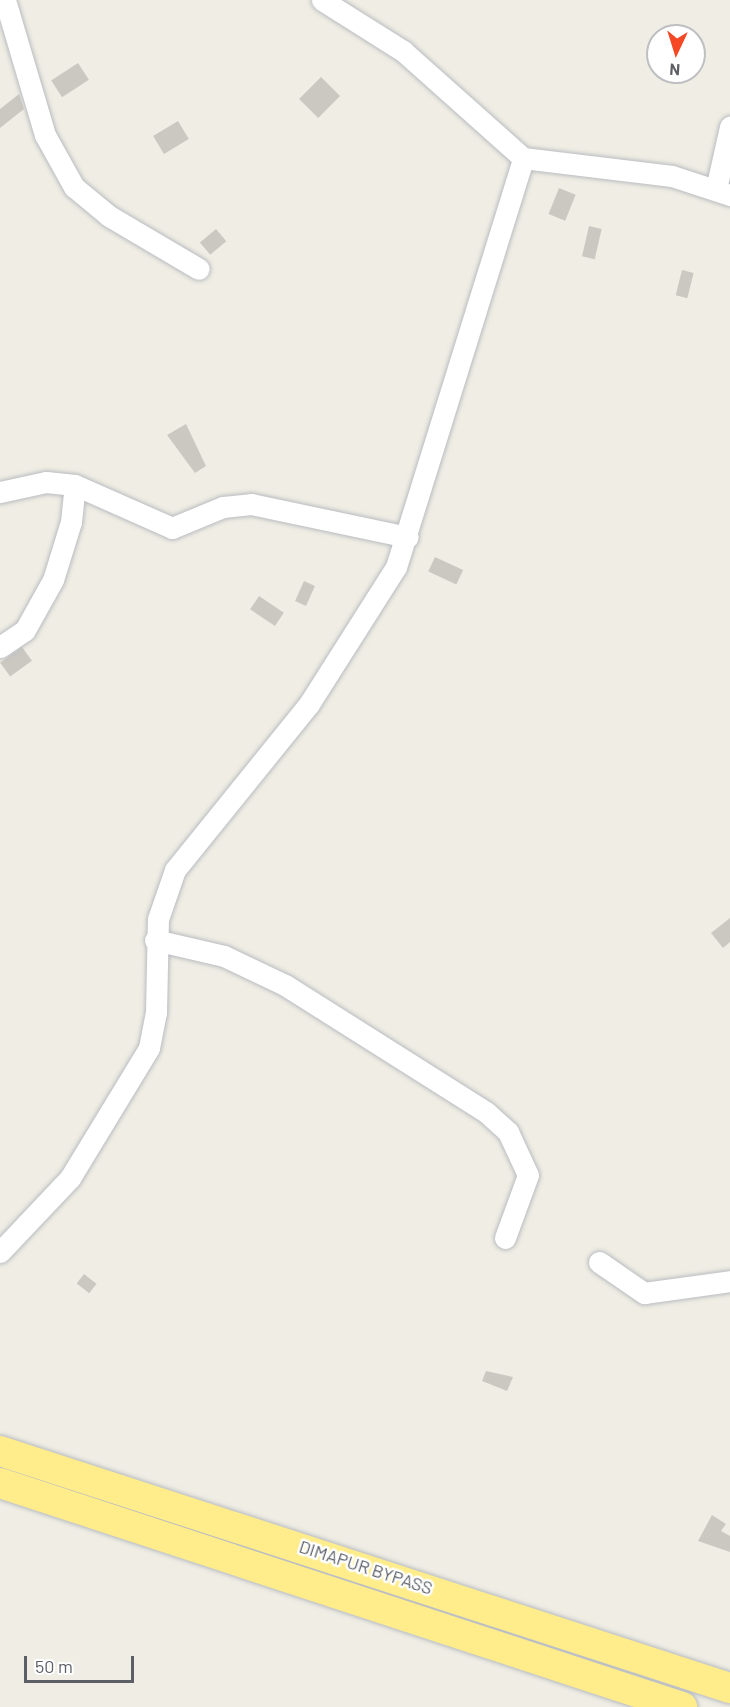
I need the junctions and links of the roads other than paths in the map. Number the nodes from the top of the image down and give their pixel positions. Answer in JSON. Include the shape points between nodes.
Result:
{"nodes":[{"id":1,"x":5,"y":0,"type":"edge"},
{"id":2,"x":331,"y":2,"type":"edge"},
{"id":3,"x":730,"y":127,"type":"edge"},
{"id":4,"x":523,"y":158,"type":"junction"},
{"id":5,"x":723,"y":192,"type":"edge"},
{"id":6,"x":199,"y":269,"type":"dead end"},
{"id":7,"x":75,"y":485,"type":"junction"},
{"id":8,"x":0,"y":492,"type":"edge"},
{"id":9,"x":408,"y":537,"type":"junction"},
{"id":10,"x":0,"y":647,"type":"edge"},
{"id":11,"x":155,"y":940,"type":"junction"},
{"id":12,"x":505,"y":1238,"type":"dead end"},
{"id":13,"x":0,"y":1252,"type":"edge"},
{"id":14,"x":599,"y":1262,"type":"dead end"},
{"id":15,"x":730,"y":1281,"type":"edge"},
{"id":16,"x":0,"y":1451,"type":"edge"},
{"id":17,"x":0,"y":1483,"type":"edge"},
{"id":18,"x":730,"y":1688,"type":"edge"},
{"id":19,"x":682,"y":1707,"type":"edge"}],
"edges":[{"from":1,"to":6,"type":"street","via":[[24,78],[45,135],[74,187],[109,216]]},
{"from":2,"to":4,"type":"street","via":[[421,66]]},
{"from":3,"to":5,"type":"street"},
{"from":4,"to":5,"type":"street","via":[[672,176]]},
{"from":4,"to":9,"type":"street","via":[[493,266],[446,398]]},
{"from":7,"to":8,"type":"street","via":[[46,482]]},
{"from":7,"to":9,"type":"street","via":[[166,528],[195,522],[223,507],[251,504]]},
{"from":7,"to":10,"type":"street","via":[[66,541],[53,580],[25,630]]},
{"from":9,"to":11,"type":"street","via":[[377,604],[309,704],[180,863],[166,892]]},
{"from":11,"to":12,"type":"street","via":[[224,956],[285,985],[486,1112],[508,1132],[528,1175]]},
{"from":11,"to":13,"type":"street","via":[[156,1013],[149,1048],[70,1178]]},
{"from":14,"to":15,"type":"street","via":[[644,1293]]},
{"from":16,"to":18,"type":"highway","name":"DIMAPUR BYPASS"},
{"from":17,"to":19,"type":"highway","name":"DIMAPUR BYPASS"}]}
